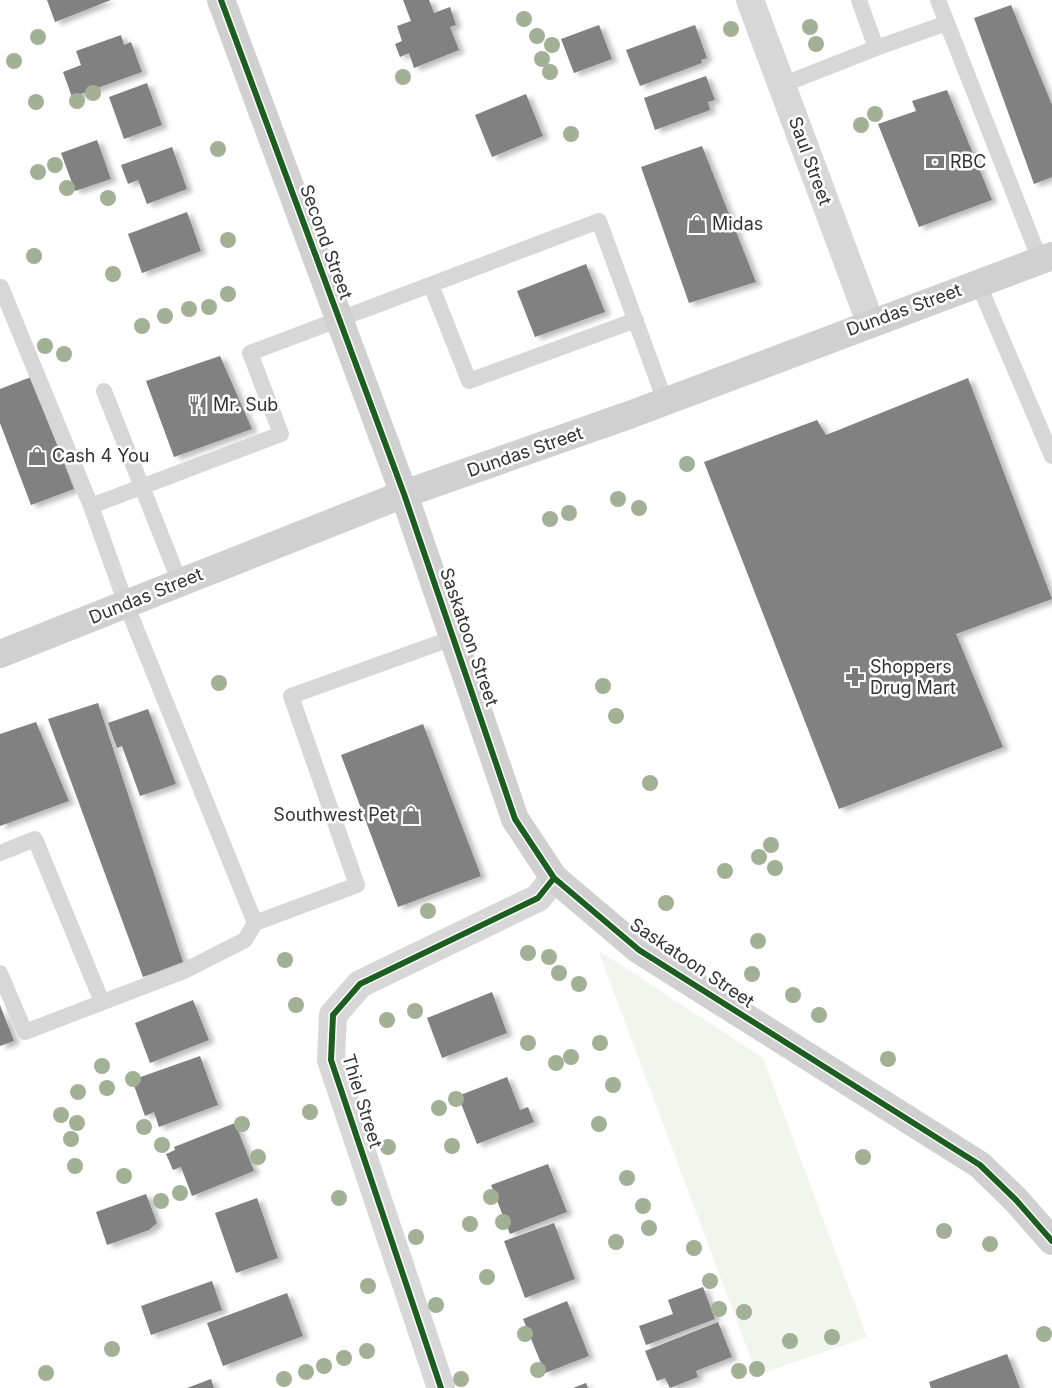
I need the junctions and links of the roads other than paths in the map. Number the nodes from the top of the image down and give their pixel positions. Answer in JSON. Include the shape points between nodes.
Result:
{"nodes":[{"id":1,"x":221,"y":0,"type":"edge"},
{"id":2,"x":750,"y":0,"type":"edge"},
{"id":3,"x":859,"y":0,"type":"edge"},
{"id":4,"x":938,"y":0,"type":"edge"},
{"id":5,"x":947,"y":24,"type":"junction"},
{"id":6,"x":876,"y":48,"type":"junction"},
{"id":7,"x":782,"y":85,"type":"junction"},
{"id":8,"x":1046,"y":258,"type":"edge"},
{"id":9,"x":978,"y":283,"type":"junction"},
{"id":10,"x":431,"y":285,"type":"junction"},
{"id":11,"x":1,"y":286,"type":"edge"},
{"id":12,"x":339,"y":319,"type":"junction"},
{"id":13,"x":636,"y":320,"type":"junction"},
{"id":14,"x":870,"y":322,"type":"junction"},
{"id":15,"x":104,"y":391,"type":"dead end"},
{"id":16,"x":665,"y":401,"type":"junction"},
{"id":17,"x":1052,"y":456,"type":"edge"},
{"id":18,"x":141,"y":487,"type":"junction"},
{"id":19,"x":404,"y":494,"type":"junction"},
{"id":20,"x":91,"y":506,"type":"junction"},
{"id":21,"x":180,"y":583,"type":"junction"},
{"id":22,"x":126,"y":604,"type":"junction"},
{"id":23,"x":453,"y":638,"type":"junction"},
{"id":24,"x":0,"y":654,"type":"edge"},
{"id":25,"x":0,"y":853,"type":"edge"},
{"id":26,"x":554,"y":878,"type":"junction"},
{"id":27,"x":255,"y":924,"type":"junction"},
{"id":28,"x":0,"y":973,"type":"edge"},
{"id":29,"x":102,"y":1002,"type":"junction"},
{"id":30,"x":1050,"y":1235,"type":"edge"},
{"id":31,"x":441,"y":1388,"type":"edge"}],
"edges":[{"from":1,"to":12,"type":"street","name":"Second Street"},
{"from":2,"to":7,"type":"street","name":"Saul Street"},
{"from":3,"to":6,"type":"lane"},
{"from":4,"to":5,"type":"lane"},
{"from":5,"to":6,"type":"lane"},
{"from":5,"to":8,"type":"lane"},
{"from":6,"to":7,"type":"lane"},
{"from":7,"to":14,"type":"street","name":"Saul Street"},
{"from":8,"to":9,"type":"street","name":"Dundas Street"},
{"from":9,"to":14,"type":"street","name":"Dundas Street"},
{"from":9,"to":17,"type":"lane"},
{"from":10,"to":12,"type":"lane"},
{"from":10,"to":13,"type":"lane","via":[[468,381]]},
{"from":10,"to":13,"type":"lane","via":[[599,220]]},
{"from":11,"to":20,"type":"lane"},
{"from":12,"to":18,"type":"lane","via":[[250,353],[281,434]]},
{"from":12,"to":19,"type":"street","name":"Second Street"},
{"from":13,"to":16,"type":"lane"},
{"from":14,"to":16,"type":"street","name":"Dundas Street"},
{"from":15,"to":18,"type":"lane"},
{"from":16,"to":19,"type":"street","name":"Dundas Street"},
{"from":18,"to":20,"type":"lane"},
{"from":18,"to":21,"type":"lane"},
{"from":19,"to":21,"type":"street","name":"Dundas Street"},
{"from":19,"to":23,"type":"street","name":"Saskatoon Street"},
{"from":20,"to":22,"type":"lane"},
{"from":21,"to":22,"type":"street","name":"Dundas Street"},
{"from":22,"to":24,"type":"street","name":"Dundas Street"},
{"from":22,"to":27,"type":"lane"},
{"from":23,"to":26,"type":"street","name":"Saskatoon Street","via":[[515,819]]},
{"from":23,"to":27,"type":"lane","via":[[291,696],[357,885]]},
{"from":25,"to":29,"type":"lane","via":[[35,839]]},
{"from":26,"to":30,"type":"street","name":"Saskatoon Street","via":[[639,950],[980,1165]]},
{"from":26,"to":31,"type":"street","name":"Thiel Street","via":[[538,898],[360,984],[333,1015],[331,1060]]},
{"from":27,"to":29,"type":"lane","via":[[245,940],[184,971]]},
{"from":28,"to":29,"type":"lane","via":[[25,1032]]}]}
